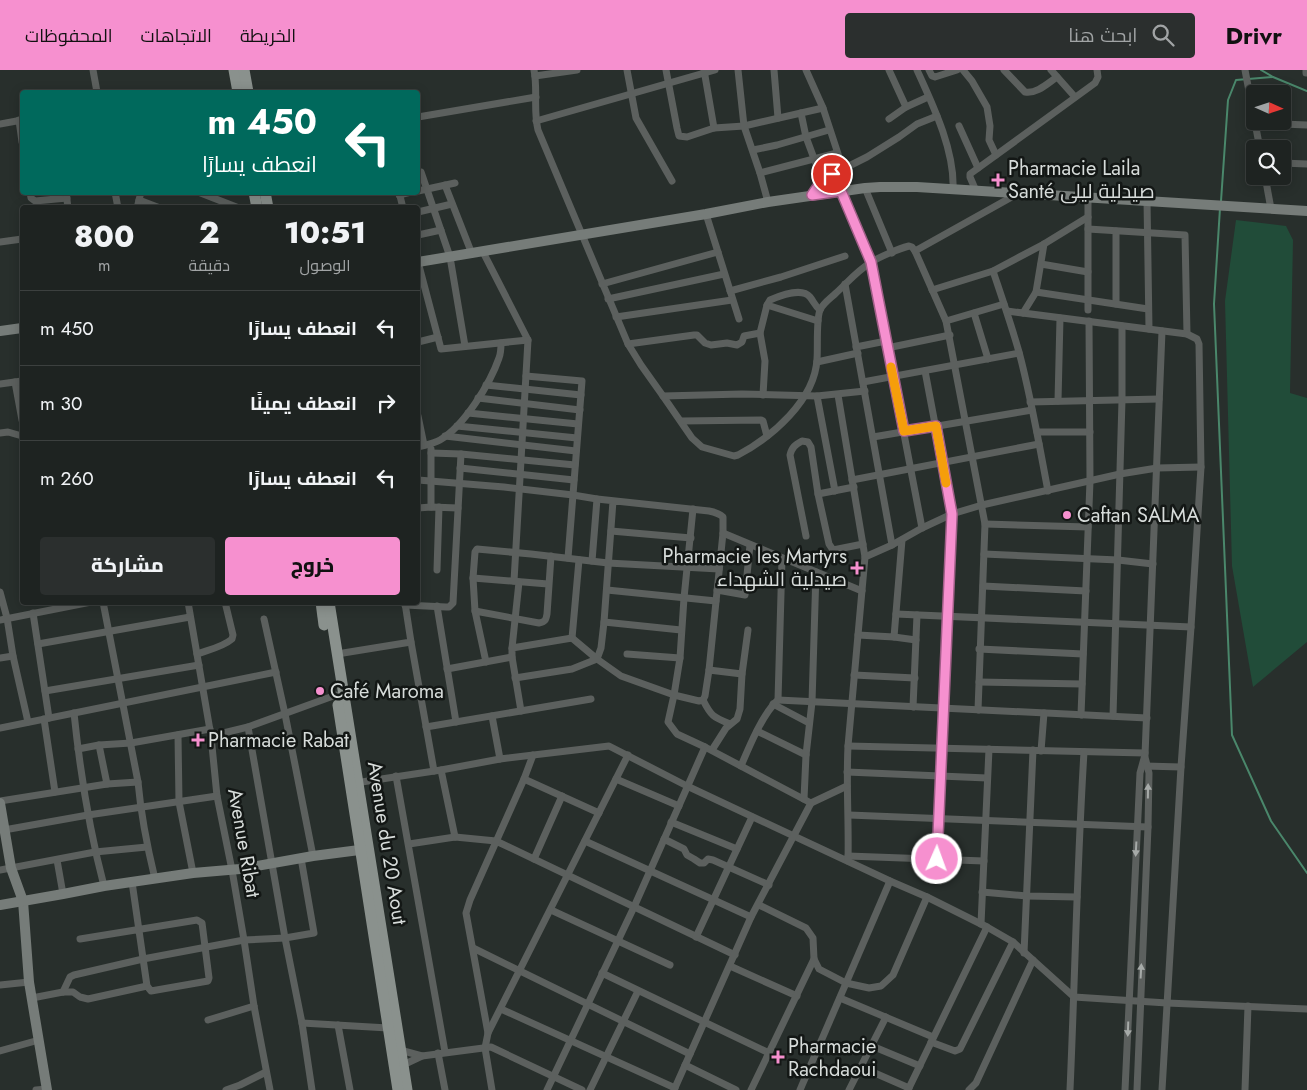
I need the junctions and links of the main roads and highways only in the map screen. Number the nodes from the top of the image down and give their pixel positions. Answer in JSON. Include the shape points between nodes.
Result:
{"nodes":[{"id":1,"x":234,"y":70,"type":"edge"},
{"id":2,"x":244,"y":70,"type":"edge"},
{"id":3,"x":238,"y":90,"type":"edge"},
{"id":4,"x":248,"y":90,"type":"edge"},
{"id":5,"x":321,"y":605,"type":"edge"},
{"id":6,"x":329,"y":605,"type":"edge"},
{"id":7,"x":354,"y":783,"type":"junction"},
{"id":8,"x":364,"y":850,"type":"junction"},
{"id":9,"x":398,"y":1090,"type":"edge"},
{"id":10,"x":407,"y":1090,"type":"edge"}],
"edges":[{"from":1,"to":3,"type":"main road"},
{"from":2,"to":4,"type":"main road"},
{"from":5,"to":7,"type":"main road","name":"Avenue du 20 Aout"},
{"from":6,"to":7,"type":"main road","name":"Avenue du 20 Aout"},
{"from":7,"to":8,"type":"main road","name":"Avenue du 20 Aout"},
{"from":8,"to":9,"type":"main road","name":"Avenue du 20 Aout"},
{"from":8,"to":10,"type":"main road","name":"Avenue du 20 Aout"}]}
